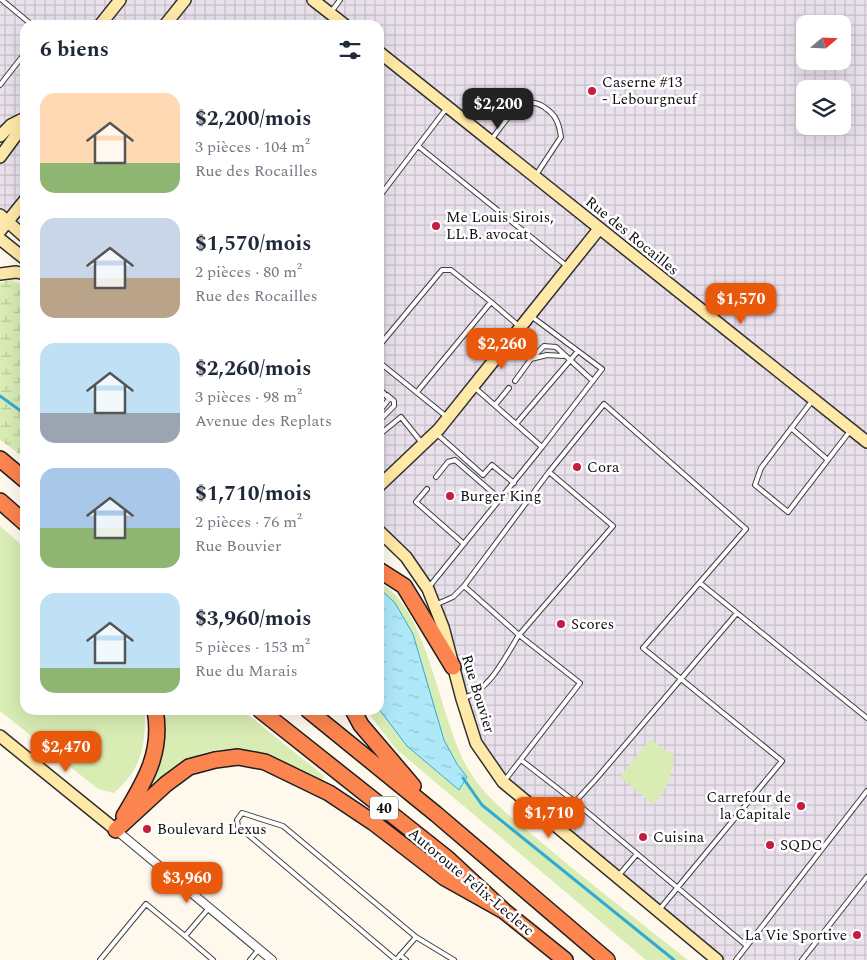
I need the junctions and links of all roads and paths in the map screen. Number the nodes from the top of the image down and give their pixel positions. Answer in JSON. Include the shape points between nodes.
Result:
{"nodes":[{"id":1,"x":2,"y":0,"type":"edge"},
{"id":2,"x":120,"y":0,"type":"edge"},
{"id":3,"x":185,"y":0,"type":"edge"},
{"id":4,"x":313,"y":0,"type":"edge"},
{"id":5,"x":340,"y":0,"type":"edge"},
{"id":6,"x":330,"y":13,"type":"junction"},
{"id":7,"x":26,"y":20,"type":"edge"},
{"id":8,"x":104,"y":20,"type":"edge"},
{"id":9,"x":169,"y":20,"type":"edge"},
{"id":10,"x":338,"y":20,"type":"edge"},
{"id":11,"x":384,"y":58,"type":"edge"},
{"id":12,"x":20,"y":59,"type":"edge"},
{"id":13,"x":0,"y":85,"type":"edge"},
{"id":14,"x":448,"y":107,"type":"junction"},
{"id":15,"x":20,"y":120,"type":"edge"},
{"id":16,"x":20,"y":130,"type":"edge"},
{"id":17,"x":0,"y":136,"type":"edge"},
{"id":18,"x":490,"y":142,"type":"junction"},
{"id":19,"x":418,"y":146,"type":"junction"},
{"id":20,"x":0,"y":157,"type":"edge"},
{"id":21,"x":534,"y":177,"type":"junction"},
{"id":22,"x":384,"y":190,"type":"edge"},
{"id":23,"x":20,"y":204,"type":"edge"},
{"id":24,"x":4,"y":218,"type":"edge"},
{"id":25,"x":599,"y":229,"type":"junction"},
{"id":26,"x":0,"y":231,"type":"edge"},
{"id":27,"x":20,"y":232,"type":"edge"},
{"id":28,"x":0,"y":239,"type":"edge"},
{"id":29,"x":20,"y":255,"type":"edge"},
{"id":30,"x":568,"y":267,"type":"junction"},
{"id":31,"x":20,"y":273,"type":"edge"},
{"id":32,"x":0,"y":274,"type":"edge"},
{"id":33,"x":491,"y":302,"type":"junction"},
{"id":34,"x":530,"y":315,"type":"junction"},
{"id":35,"x":520,"y":327,"type":"junction"},
{"id":36,"x":384,"y":340,"type":"edge"},
{"id":37,"x":578,"y":351,"type":"junction"},
{"id":38,"x":564,"y":356,"type":"junction"},
{"id":39,"x":531,"y":359,"type":"junction"},
{"id":40,"x":570,"y":361,"type":"junction"},
{"id":41,"x":384,"y":366,"type":"edge"},
{"id":42,"x":515,"y":381,"type":"dead end"},
{"id":43,"x":593,"y":381,"type":"junction"},
{"id":44,"x":473,"y":386,"type":"junction"},
{"id":45,"x":509,"y":388,"type":"dead end"},
{"id":46,"x":384,"y":392,"type":"edge"},
{"id":47,"x":417,"y":392,"type":"junction"},
{"id":48,"x":387,"y":395,"type":"junction"},
{"id":49,"x":813,"y":399,"type":"junction"},
{"id":50,"x":494,"y":405,"type":"junction"},
{"id":51,"x":384,"y":406,"type":"edge"},
{"id":52,"x":384,"y":416,"type":"edge"},
{"id":53,"x":448,"y":418,"type":"junction"},
{"id":54,"x":516,"y":424,"type":"junction"},
{"id":55,"x":791,"y":428,"type":"junction"},
{"id":56,"x":851,"y":429,"type":"junction"},
{"id":57,"x":384,"y":431,"type":"edge"},
{"id":58,"x":435,"y":433,"type":"junction"},
{"id":59,"x":867,"y":442,"type":"edge"},
{"id":60,"x":424,"y":444,"type":"junction"},
{"id":61,"x":542,"y":448,"type":"junction"},
{"id":62,"x":0,"y":459,"type":"edge"},
{"id":63,"x":828,"y":460,"type":"junction"},
{"id":64,"x":549,"y":472,"type":"junction"},
{"id":65,"x":20,"y":474,"type":"edge"},
{"id":66,"x":436,"y":478,"type":"dead end"},
{"id":67,"x":384,"y":481,"type":"edge"},
{"id":68,"x":514,"y":484,"type":"junction"},
{"id":69,"x":427,"y":489,"type":"dead end"},
{"id":70,"x":500,"y":499,"type":"junction"},
{"id":71,"x":0,"y":501,"type":"edge"},
{"id":72,"x":20,"y":519,"type":"edge"},
{"id":73,"x":384,"y":536,"type":"edge"},
{"id":74,"x":464,"y":544,"type":"junction"},
{"id":75,"x":384,"y":573,"type":"edge"},
{"id":76,"x":700,"y":582,"type":"junction"},
{"id":77,"x":464,"y":586,"type":"junction"},
{"id":78,"x":428,"y":589,"type":"junction"},
{"id":79,"x":435,"y":605,"type":"junction"},
{"id":80,"x":737,"y":613,"type":"junction"},
{"id":81,"x":519,"y":635,"type":"junction"},
{"id":82,"x":454,"y":667,"type":"junction"},
{"id":83,"x":680,"y":681,"type":"junction"},
{"id":84,"x":462,"y":699,"type":"junction"},
{"id":85,"x":156,"y":715,"type":"edge"},
{"id":86,"x":266,"y":715,"type":"edge"},
{"id":87,"x":314,"y":715,"type":"edge"},
{"id":88,"x":356,"y":715,"type":"edge"},
{"id":89,"x":867,"y":718,"type":"edge"},
{"id":90,"x":0,"y":736,"type":"edge"},
{"id":91,"x":521,"y":760,"type":"junction"},
{"id":92,"x":503,"y":782,"type":"junction"},
{"id":93,"x":867,"y":791,"type":"edge"},
{"id":94,"x":574,"y":801,"type":"junction"},
{"id":95,"x":436,"y":814,"type":"junction"},
{"id":96,"x":553,"y":826,"type":"junction"},
{"id":97,"x":116,"y":830,"type":"junction"},
{"id":98,"x":637,"y":854,"type":"junction"},
{"id":99,"x":867,"y":877,"type":"edge"},
{"id":100,"x":617,"y":878,"type":"junction"},
{"id":101,"x":678,"y":888,"type":"junction"},
{"id":102,"x":209,"y":908,"type":"junction"},
{"id":103,"x":504,"y":911,"type":"junction"},
{"id":104,"x":657,"y":911,"type":"junction"},
{"id":105,"x":185,"y":936,"type":"junction"},
{"id":106,"x":416,"y":937,"type":"junction"},
{"id":107,"x":747,"y":946,"type":"junction"},
{"id":108,"x":259,"y":949,"type":"junction"},
{"id":109,"x":400,"y":955,"type":"junction"},
{"id":110,"x":100,"y":960,"type":"edge"},
{"id":111,"x":213,"y":960,"type":"edge"},
{"id":112,"x":250,"y":960,"type":"edge"},
{"id":113,"x":272,"y":960,"type":"edge"},
{"id":114,"x":396,"y":960,"type":"edge"},
{"id":115,"x":406,"y":960,"type":"edge"},
{"id":116,"x":454,"y":960,"type":"edge"},
{"id":117,"x":565,"y":960,"type":"edge"},
{"id":118,"x":607,"y":960,"type":"edge"},
{"id":119,"x":717,"y":960,"type":"edge"},
{"id":120,"x":736,"y":960,"type":"edge"},
{"id":121,"x":802,"y":960,"type":"edge"}],
"edges":[{"from":1,"to":7,"type":"lane"},
{"from":2,"to":8,"type":"street"},
{"from":3,"to":9,"type":"street"},
{"from":4,"to":6,"type":"street"},
{"from":5,"to":6,"type":"lane"},
{"from":6,"to":10,"type":"street"},
{"from":11,"to":14,"type":"street","name":"Rue des Rocailles"},
{"from":12,"to":13,"type":"lane"},
{"from":14,"to":18,"type":"street","name":"Rue des Rocailles"},
{"from":14,"to":19,"type":"lane"},
{"from":15,"to":17,"type":"street"},
{"from":16,"to":20,"type":"street"},
{"from":18,"to":21,"type":"street","name":"Rue des Rocailles"},
{"from":18,"to":21,"type":"lane","via":[[517,108],[527,102],[537,103],[554,115],[561,137]]},
{"from":19,"to":22,"type":"lane"},
{"from":19,"to":30,"type":"lane"},
{"from":21,"to":25,"type":"street","name":"Rue des Rocailles"},
{"from":23,"to":24,"type":"street"},
{"from":24,"to":26,"type":"street"},
{"from":24,"to":27,"type":"street"},
{"from":25,"to":30,"type":"street"},
{"from":25,"to":49,"type":"street","name":"Rue des Rocailles"},
{"from":28,"to":29,"type":"street"},
{"from":30,"to":34,"type":"street"},
{"from":31,"to":32,"type":"street"},
{"from":33,"to":35,"type":"lane"},
{"from":33,"to":36,"type":"lane","via":[[451,270],[442,270]]},
{"from":33,"to":47,"type":"lane"},
{"from":34,"to":35,"type":"street"},
{"from":34,"to":37,"type":"lane"},
{"from":35,"to":44,"type":"street"},
{"from":37,"to":40,"type":"lane"},
{"from":37,"to":43,"type":"lane","via":[[602,369]]},
{"from":38,"to":39,"type":"lane","via":[[547,355]]},
{"from":38,"to":39,"type":"lane","via":[[556,348],[544,346]]},
{"from":38,"to":40,"type":"lane"},
{"from":39,"to":42,"type":"lane"},
{"from":40,"to":43,"type":"lane"},
{"from":40,"to":54,"type":"lane"},
{"from":41,"to":47,"type":"lane"},
{"from":43,"to":61,"type":"lane"},
{"from":44,"to":50,"type":"lane"},
{"from":44,"to":53,"type":"street"},
{"from":45,"to":50,"type":"lane"},
{"from":46,"to":48,"type":"lane"},
{"from":47,"to":53,"type":"lane"},
{"from":48,"to":51,"type":"lane","via":[[389,399]]},
{"from":48,"to":52,"type":"lane","via":[[394,401],[394,406]]},
{"from":49,"to":55,"type":"lane"},
{"from":49,"to":56,"type":"street","name":"Rue des Rocailles"},
{"from":50,"to":54,"type":"lane"},
{"from":53,"to":58,"type":"street"},
{"from":54,"to":61,"type":"lane"},
{"from":55,"to":63,"type":"lane"},
{"from":55,"to":63,"type":"lane","via":[[761,468],[755,485],[788,512]]},
{"from":56,"to":59,"type":"street","name":"Rue des Rocailles"},
{"from":56,"to":63,"type":"lane"},
{"from":57,"to":60,"type":"lane","via":[[401,417]]},
{"from":58,"to":60,"type":"street"},
{"from":58,"to":68,"type":"lane","via":[[483,475],[492,465]]},
{"from":60,"to":67,"type":"street"},
{"from":61,"to":68,"type":"lane"},
{"from":62,"to":65,"type":"highway"},
{"from":64,"to":76,"type":"lane","via":[[604,404],[746,529]]},
{"from":64,"to":77,"type":"lane"},
{"from":64,"to":81,"type":"lane","via":[[613,526]]},
{"from":66,"to":70,"type":"lane","via":[[448,462],[455,460]]},
{"from":68,"to":70,"type":"lane"},
{"from":69,"to":74,"type":"lane","via":[[416,502]]},
{"from":70,"to":74,"type":"lane"},
{"from":71,"to":72,"type":"highway"},
{"from":73,"to":78,"type":"street","name":"Rue Bouvier","via":[[406,557]]},
{"from":74,"to":78,"type":"lane"},
{"from":75,"to":82,"type":"highway","via":[[404,586]]},
{"from":76,"to":80,"type":"lane"},
{"from":76,"to":83,"type":"lane","via":[[643,648]]},
{"from":77,"to":79,"type":"lane","via":[[454,597]]},
{"from":77,"to":81,"type":"lane"},
{"from":78,"to":79,"type":"street","name":"Rue Bouvier"},
{"from":79,"to":82,"type":"street","name":"Rue Bouvier"},
{"from":80,"to":83,"type":"lane"},
{"from":80,"to":89,"type":"lane"},
{"from":81,"to":84,"type":"lane","via":[[478,694]]},
{"from":81,"to":91,"type":"lane","via":[[580,683]]},
{"from":82,"to":84,"type":"street","name":"Rue Bouvier"},
{"from":83,"to":94,"type":"lane"},
{"from":83,"to":101,"type":"lane","via":[[782,761]]},
{"from":84,"to":92,"type":"street","name":"Rue Bouvier","via":[[476,743]]},
{"from":85,"to":97,"type":"highway","via":[[156,750],[148,775]]},
{"from":86,"to":103,"type":"highway","name":"Autoroute Félix-Leclerc","number":"40","via":[[448,860]]},
{"from":87,"to":95,"type":"highway","name":"Autoroute Félix-Leclerc","number":"40"},
{"from":88,"to":95,"type":"highway"},
{"from":90,"to":97,"type":"street"},
{"from":91,"to":92,"type":"lane"},
{"from":91,"to":94,"type":"lane"},
{"from":92,"to":96,"type":"street","name":"Rue Bouvier"},
{"from":93,"to":107,"type":"lane"},
{"from":94,"to":96,"type":"lane"},
{"from":94,"to":98,"type":"lane"},
{"from":95,"to":118,"type":"highway","name":"Autoroute Félix-Leclerc","number":"40"},
{"from":96,"to":100,"type":"street","name":"Rue Bouvier"},
{"from":97,"to":102,"type":"street"},
{"from":97,"to":103,"type":"highway","via":[[166,784],[189,768],[238,757],[265,762],[329,793],[445,878]]},
{"from":98,"to":100,"type":"lane"},
{"from":98,"to":101,"type":"lane"},
{"from":99,"to":121,"type":"lane"},
{"from":100,"to":104,"type":"street","name":"Rue Bouvier"},
{"from":101,"to":104,"type":"lane"},
{"from":101,"to":107,"type":"lane"},
{"from":102,"to":105,"type":"lane"},
{"from":102,"to":108,"type":"street"},
{"from":103,"to":117,"type":"highway","name":"Autoroute Félix-Leclerc","number":"40"},
{"from":104,"to":119,"type":"street","name":"Rue Bouvier"},
{"from":105,"to":110,"type":"lane","via":[[146,904]]},
{"from":105,"to":111,"type":"lane"},
{"from":106,"to":109,"type":"lane"},
{"from":106,"to":114,"type":"lane","via":[[283,826],[242,813],[237,820],[238,826]]},
{"from":106,"to":116,"type":"lane"},
{"from":107,"to":120,"type":"lane"},
{"from":108,"to":112,"type":"lane"},
{"from":108,"to":113,"type":"street"},
{"from":109,"to":114,"type":"lane"},
{"from":109,"to":115,"type":"lane"}]}
